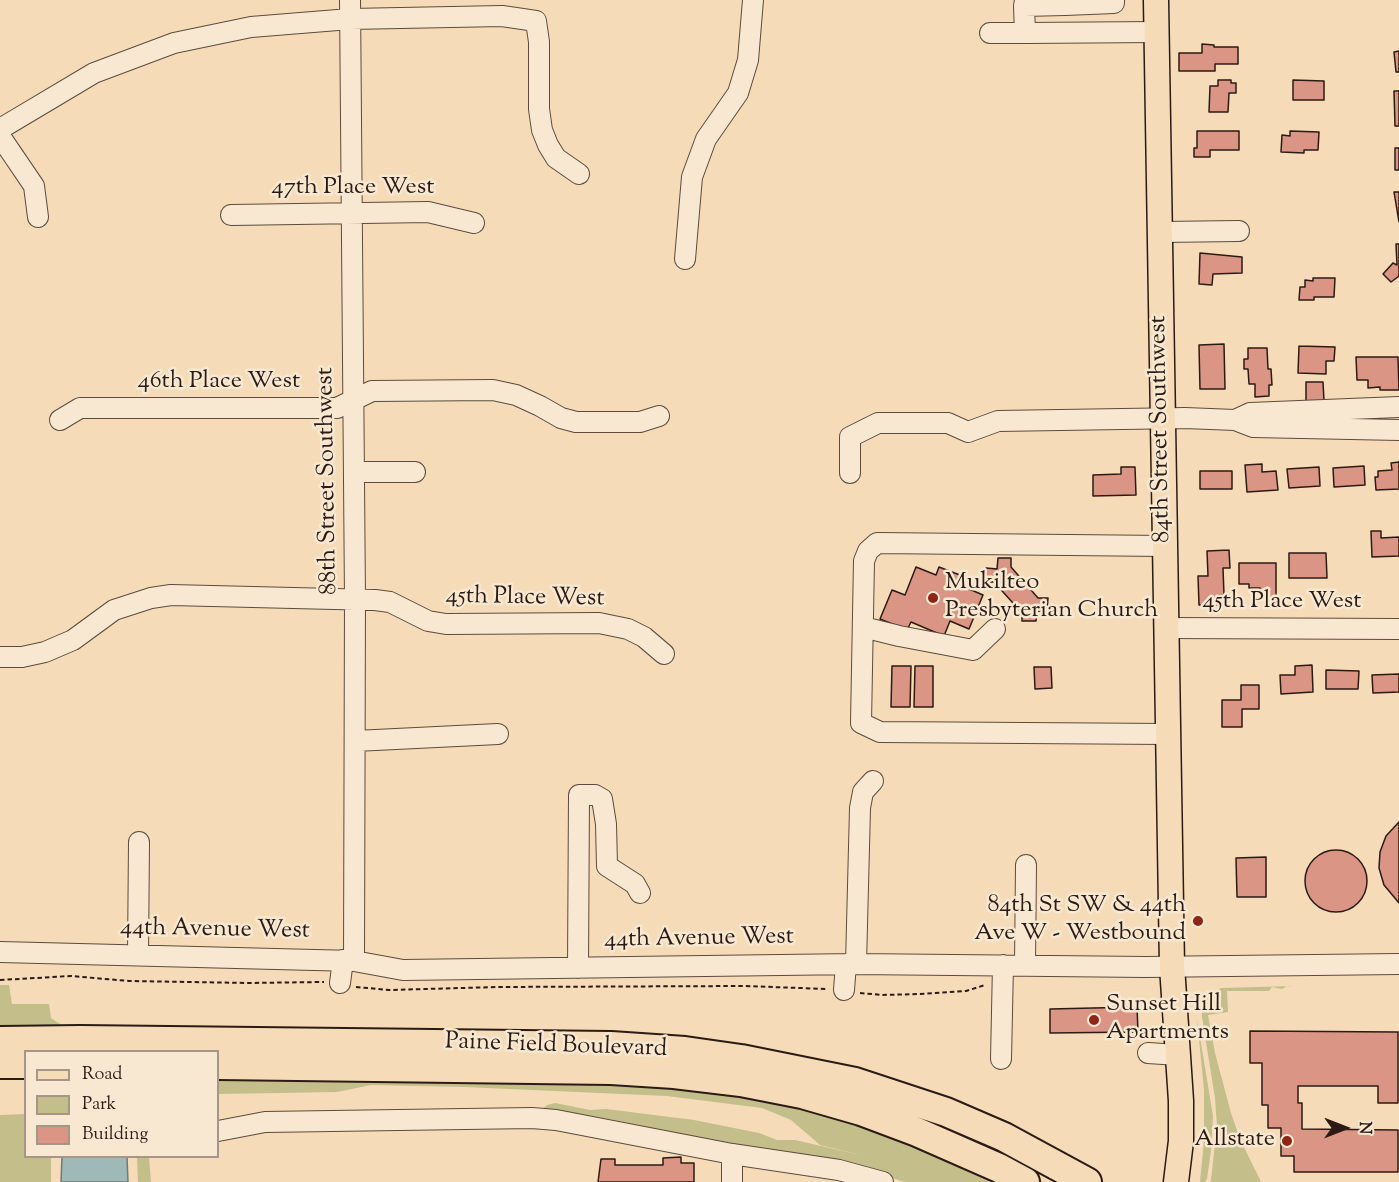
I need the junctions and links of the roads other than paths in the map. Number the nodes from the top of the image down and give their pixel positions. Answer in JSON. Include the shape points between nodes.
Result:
{"nodes":[{"id":1,"x":753,"y":0,"type":"edge"},
{"id":2,"x":1114,"y":0,"type":"edge"},
{"id":3,"x":1156,"y":0,"type":"edge"},
{"id":4,"x":1065,"y":2,"type":"edge"},
{"id":5,"x":1024,"y":3,"type":"edge"},
{"id":6,"x":350,"y":10,"type":"edge"},
{"id":7,"x":1157,"y":32,"type":"junction"},
{"id":8,"x":990,"y":33,"type":"dead end"},
{"id":9,"x":1025,"y":33,"type":"junction"},
{"id":10,"x":0,"y":129,"type":"edge"},
{"id":11,"x":0,"y":136,"type":"edge"},
{"id":12,"x":579,"y":174,"type":"dead end"},
{"id":13,"x":351,"y":213,"type":"junction"},
{"id":14,"x":231,"y":215,"type":"dead end"},
{"id":15,"x":38,"y":217,"type":"dead end"},
{"id":16,"x":474,"y":223,"type":"dead end"},
{"id":17,"x":1239,"y":231,"type":"dead end"},
{"id":18,"x":1161,"y":232,"type":"junction"},
{"id":19,"x":686,"y":259,"type":"dead end"},
{"id":20,"x":354,"y":399,"type":"junction"},
{"id":21,"x":1399,"y":407,"type":"edge"},
{"id":22,"x":659,"y":416,"type":"dead end"},
{"id":23,"x":1162,"y":418,"type":"junction"},
{"id":24,"x":60,"y":420,"type":"dead end"},
{"id":25,"x":1234,"y":420,"type":"junction"},
{"id":26,"x":1399,"y":430,"type":"edge"},
{"id":27,"x":354,"y":472,"type":"junction"},
{"id":28,"x":415,"y":472,"type":"dead end"},
{"id":29,"x":850,"y":473,"type":"dead end"},
{"id":30,"x":1164,"y":546,"type":"junction"},
{"id":31,"x":356,"y":598,"type":"junction"},
{"id":32,"x":863,"y":627,"type":"junction"},
{"id":33,"x":1165,"y":628,"type":"junction"},
{"id":34,"x":995,"y":629,"type":"dead end"},
{"id":35,"x":1399,"y":629,"type":"edge"},
{"id":36,"x":664,"y":654,"type":"dead end"},
{"id":37,"x":0,"y":657,"type":"edge"},
{"id":38,"x":498,"y":734,"type":"dead end"},
{"id":39,"x":1167,"y":734,"type":"junction"},
{"id":40,"x":355,"y":741,"type":"junction"},
{"id":41,"x":873,"y":782,"type":"dead end"},
{"id":42,"x":139,"y":842,"type":"dead end"},
{"id":43,"x":1026,"y":866,"type":"dead end"},
{"id":44,"x":640,"y":893,"type":"dead end"},
{"id":45,"x":0,"y":952,"type":"edge"},
{"id":46,"x":138,"y":955,"type":"junction"},
{"id":47,"x":348,"y":960,"type":"junction"},
{"id":48,"x":851,"y":964,"type":"junction"},
{"id":49,"x":1399,"y":964,"type":"edge"},
{"id":50,"x":1003,"y":965,"type":"junction"},
{"id":51,"x":1025,"y":965,"type":"junction"},
{"id":52,"x":1172,"y":966,"type":"junction"},
{"id":53,"x":578,"y":968,"type":"junction"},
{"id":54,"x":340,"y":983,"type":"dead end"},
{"id":55,"x":844,"y":990,"type":"dead end"},
{"id":56,"x":0,"y":1041,"type":"edge"},
{"id":57,"x":165,"y":1046,"type":"edge"},
{"id":58,"x":1148,"y":1053,"type":"dead end"},
{"id":59,"x":1178,"y":1055,"type":"junction"},
{"id":60,"x":1001,"y":1059,"type":"dead end"},
{"id":61,"x":0,"y":1064,"type":"edge"},
{"id":62,"x":24,"y":1064,"type":"edge"},
{"id":63,"x":219,"y":1065,"type":"edge"},
{"id":64,"x":219,"y":1131,"type":"edge"},
{"id":65,"x":732,"y":1155,"type":"junction"},
{"id":66,"x":732,"y":1182,"type":"edge"},
{"id":67,"x":883,"y":1182,"type":"edge"},
{"id":68,"x":1025,"y":1182,"type":"edge"},
{"id":69,"x":1087,"y":1182,"type":"edge"},
{"id":70,"x":1176,"y":1182,"type":"edge"}],
"edges":[{"from":1,"to":19,"type":"street","via":[[744,38],[748,60],[738,93],[706,139],[692,177]]},
{"from":2,"to":4,"type":"street"},
{"from":3,"to":7,"type":"main road","name":"84th Street Southwest"},
{"from":4,"to":5,"type":"street"},
{"from":5,"to":9,"type":"street"},
{"from":6,"to":10,"type":"street","via":[[174,43],[94,73]]},
{"from":6,"to":12,"type":"street","via":[[536,21],[542,130],[556,158]]},
{"from":6,"to":13,"type":"street","name":"88th Street Southwest"},
{"from":7,"to":9,"type":"street"},
{"from":7,"to":18,"type":"main road","name":"84th Street Southwest"},
{"from":8,"to":9,"type":"street"},
{"from":11,"to":15,"type":"street","via":[[34,186]]},
{"from":13,"to":14,"type":"street","name":"47th Place West"},
{"from":13,"to":16,"type":"street","name":"47th Place West","via":[[428,212]]},
{"from":13,"to":20,"type":"street","name":"88th Street Southwest"},
{"from":17,"to":18,"type":"street"},
{"from":18,"to":23,"type":"main road","name":"84th Street Southwest"},
{"from":20,"to":22,"type":"street","name":"46th Place West","via":[[372,392],[493,390],[516,395],[576,422],[640,422]]},
{"from":20,"to":24,"type":"street","name":"46th Place West","via":[[337,408],[80,408]]},
{"from":20,"to":27,"type":"street","name":"88th Street Southwest"},
{"from":21,"to":25,"type":"street","via":[[1250,412]]},
{"from":23,"to":25,"type":"street"},
{"from":23,"to":29,"type":"street","via":[[998,420],[968,432],[948,423],[878,423],[850,437]]},
{"from":23,"to":30,"type":"main road","name":"84th Street Southwest"},
{"from":25,"to":26,"type":"street","via":[[1253,427]]},
{"from":27,"to":28,"type":"street"},
{"from":27,"to":31,"type":"street","name":"88th Street Southwest"},
{"from":30,"to":32,"type":"street","via":[[877,543],[864,561]]},
{"from":30,"to":33,"type":"main road","name":"84th Street Southwest"},
{"from":31,"to":36,"type":"street","name":"45th Place West","via":[[390,602],[428,621],[446,624],[613,625],[644,637]]},
{"from":31,"to":37,"type":"street","name":"45th Place West","via":[[151,598],[114,610],[73,640],[45,652]]},
{"from":31,"to":40,"type":"street","name":"88th Street Southwest"},
{"from":32,"to":34,"type":"street","via":[[974,650]]},
{"from":32,"to":39,"type":"street","via":[[861,723],[880,732]]},
{"from":33,"to":35,"type":"street","name":"45th Place West"},
{"from":33,"to":39,"type":"main road","name":"84th Street Southwest"},
{"from":38,"to":40,"type":"street"},
{"from":39,"to":52,"type":"main road","name":"84th Street Southwest"},
{"from":40,"to":47,"type":"street","name":"88th Street Southwest"},
{"from":41,"to":48,"type":"street","via":[[863,792],[860,808]]},
{"from":42,"to":46,"type":"street"},
{"from":43,"to":51,"type":"street"},
{"from":44,"to":53,"type":"street","via":[[635,884],[607,866],[602,799],[579,795]]},
{"from":45,"to":46,"type":"street","name":"44th Avenue West"},
{"from":46,"to":47,"type":"street","name":"44th Avenue West"},
{"from":47,"to":53,"type":"street","name":"44th Avenue West","via":[[403,970]]},
{"from":47,"to":54,"type":"street","name":"88th Street Southwest"},
{"from":48,"to":50,"type":"street","name":"44th Avenue West"},
{"from":48,"to":53,"type":"street","name":"44th Avenue West"},
{"from":48,"to":55,"type":"street"},
{"from":49,"to":52,"type":"street","name":"44th Avenue West"},
{"from":50,"to":51,"type":"street","name":"44th Avenue West"},
{"from":50,"to":60,"type":"street"},
{"from":51,"to":52,"type":"street","name":"44th Avenue West"},
{"from":52,"to":59,"type":"main road","name":"84th Street Southwest"},
{"from":56,"to":57,"type":"highway","name":"Paine Field Boulevard"},
{"from":57,"to":69,"type":"highway","name":"Paine Field Boulevard","via":[[611,1046],[741,1059],[855,1082],[946,1112],[1004,1137]]},
{"from":58,"to":59,"type":"street"},
{"from":59,"to":70,"type":"main road","name":"84th Street Southwest","via":[[1181,1141]]},
{"from":61,"to":62,"type":"highway"},
{"from":63,"to":68,"type":"highway","name":"Paine Field Boulevard","via":[[611,1070],[741,1082],[861,1111]]},
{"from":64,"to":65,"type":"street","via":[[265,1122],[532,1118]]},
{"from":65,"to":66,"type":"street"},
{"from":65,"to":67,"type":"street","via":[[839,1170]]}]}
